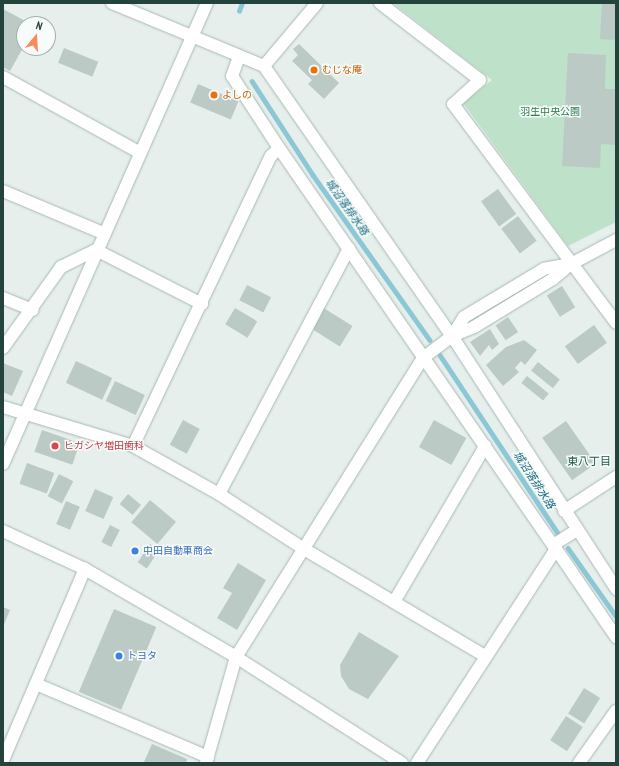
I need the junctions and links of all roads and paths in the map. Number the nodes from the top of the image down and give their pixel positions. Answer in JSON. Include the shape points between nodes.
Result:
{"nodes":[{"id":1,"x":112,"y":3,"type":"edge"},
{"id":2,"x":206,"y":3,"type":"edge"},
{"id":3,"x":317,"y":3,"type":"edge"},
{"id":4,"x":380,"y":3,"type":"edge"},
{"id":5,"x":191,"y":34,"type":"junction"},
{"id":6,"x":239,"y":57,"type":"junction"},
{"id":7,"x":264,"y":66,"type":"junction"},
{"id":8,"x":3,"y":77,"type":"edge"},
{"id":9,"x":280,"y":148,"type":"junction"},
{"id":10,"x":139,"y":152,"type":"junction"},
{"id":11,"x":3,"y":191,"type":"edge"},
{"id":12,"x":103,"y":233,"type":"junction"},
{"id":13,"x":616,"y":240,"type":"edge"},
{"id":14,"x":349,"y":248,"type":"junction"},
{"id":15,"x":96,"y":250,"type":"junction"},
{"id":16,"x":570,"y":264,"type":"junction"},
{"id":17,"x":3,"y":298,"type":"edge"},
{"id":18,"x":202,"y":304,"type":"junction"},
{"id":19,"x":32,"y":310,"type":"junction"},
{"id":20,"x":615,"y":320,"type":"edge"},
{"id":21,"x":452,"y":336,"type":"junction"},
{"id":22,"x":3,"y":348,"type":"edge"},
{"id":23,"x":423,"y":358,"type":"junction"},
{"id":24,"x":3,"y":408,"type":"edge"},
{"id":25,"x":26,"y":413,"type":"junction"},
{"id":26,"x":133,"y":446,"type":"junction"},
{"id":27,"x":485,"y":446,"type":"junction"},
{"id":28,"x":3,"y":464,"type":"edge"},
{"id":29,"x":616,"y":477,"type":"edge"},
{"id":30,"x":219,"y":494,"type":"junction"},
{"id":31,"x":564,"y":511,"type":"junction"},
{"id":32,"x":577,"y":530,"type":"junction"},
{"id":33,"x":3,"y":531,"type":"edge"},
{"id":34,"x":554,"y":547,"type":"junction"},
{"id":35,"x":304,"y":548,"type":"junction"},
{"id":36,"x":85,"y":570,"type":"junction"},
{"id":37,"x":616,"y":589,"type":"edge"},
{"id":38,"x":394,"y":602,"type":"junction"},
{"id":39,"x":616,"y":637,"type":"edge"},
{"id":40,"x":485,"y":656,"type":"junction"},
{"id":41,"x":236,"y":657,"type":"junction"},
{"id":42,"x":36,"y":684,"type":"junction"},
{"id":43,"x":616,"y":711,"type":"edge"},
{"id":44,"x":3,"y":760,"type":"edge"},
{"id":45,"x":207,"y":760,"type":"edge"},
{"id":46,"x":402,"y":763,"type":"edge"},
{"id":47,"x":417,"y":763,"type":"edge"},
{"id":48,"x":579,"y":763,"type":"edge"}],
"edges":[{"from":1,"to":5,"type":"street"},
{"from":2,"to":5,"type":"street"},
{"from":3,"to":7,"type":"street"},
{"from":4,"to":16,"type":"street","via":[[480,80],[453,104]]},
{"from":5,"to":6,"type":"street"},
{"from":5,"to":10,"type":"street"},
{"from":6,"to":7,"type":"street"},
{"from":6,"to":9,"type":"street","via":[[232,76]]},
{"from":7,"to":21,"type":"street"},
{"from":8,"to":10,"type":"street"},
{"from":9,"to":14,"type":"street"},
{"from":9,"to":18,"type":"street","via":[[271,156]]},
{"from":10,"to":12,"type":"street"},
{"from":11,"to":12,"type":"street"},
{"from":12,"to":15,"type":"street"},
{"from":13,"to":16,"type":"street"},
{"from":14,"to":23,"type":"street"},
{"from":14,"to":30,"type":"street"},
{"from":15,"to":18,"type":"street"},
{"from":15,"to":19,"type":"street","via":[[61,267]]},
{"from":15,"to":25,"type":"street"},
{"from":16,"to":20,"type":"street"},
{"from":16,"to":21,"type":"street","via":[[544,269],[464,317]]},
{"from":17,"to":19,"type":"street"},
{"from":18,"to":26,"type":"street"},
{"from":19,"to":22,"type":"street"},
{"from":21,"to":23,"type":"street"},
{"from":21,"to":31,"type":"street"},
{"from":23,"to":27,"type":"street"},
{"from":23,"to":35,"type":"street"},
{"from":24,"to":25,"type":"street"},
{"from":25,"to":26,"type":"street"},
{"from":25,"to":28,"type":"street"},
{"from":26,"to":30,"type":"street"},
{"from":27,"to":34,"type":"street"},
{"from":27,"to":38,"type":"street"},
{"from":29,"to":31,"type":"street"},
{"from":30,"to":35,"type":"street"},
{"from":31,"to":32,"type":"street"},
{"from":32,"to":34,"type":"street"},
{"from":32,"to":37,"type":"street"},
{"from":33,"to":36,"type":"street"},
{"from":34,"to":39,"type":"street"},
{"from":34,"to":40,"type":"street"},
{"from":35,"to":38,"type":"street"},
{"from":35,"to":41,"type":"street"},
{"from":36,"to":41,"type":"street"},
{"from":36,"to":42,"type":"street"},
{"from":38,"to":40,"type":"street"},
{"from":40,"to":47,"type":"street"},
{"from":41,"to":45,"type":"street"},
{"from":41,"to":46,"type":"street"},
{"from":42,"to":44,"type":"street"},
{"from":42,"to":45,"type":"street"},
{"from":43,"to":48,"type":"street"}]}
